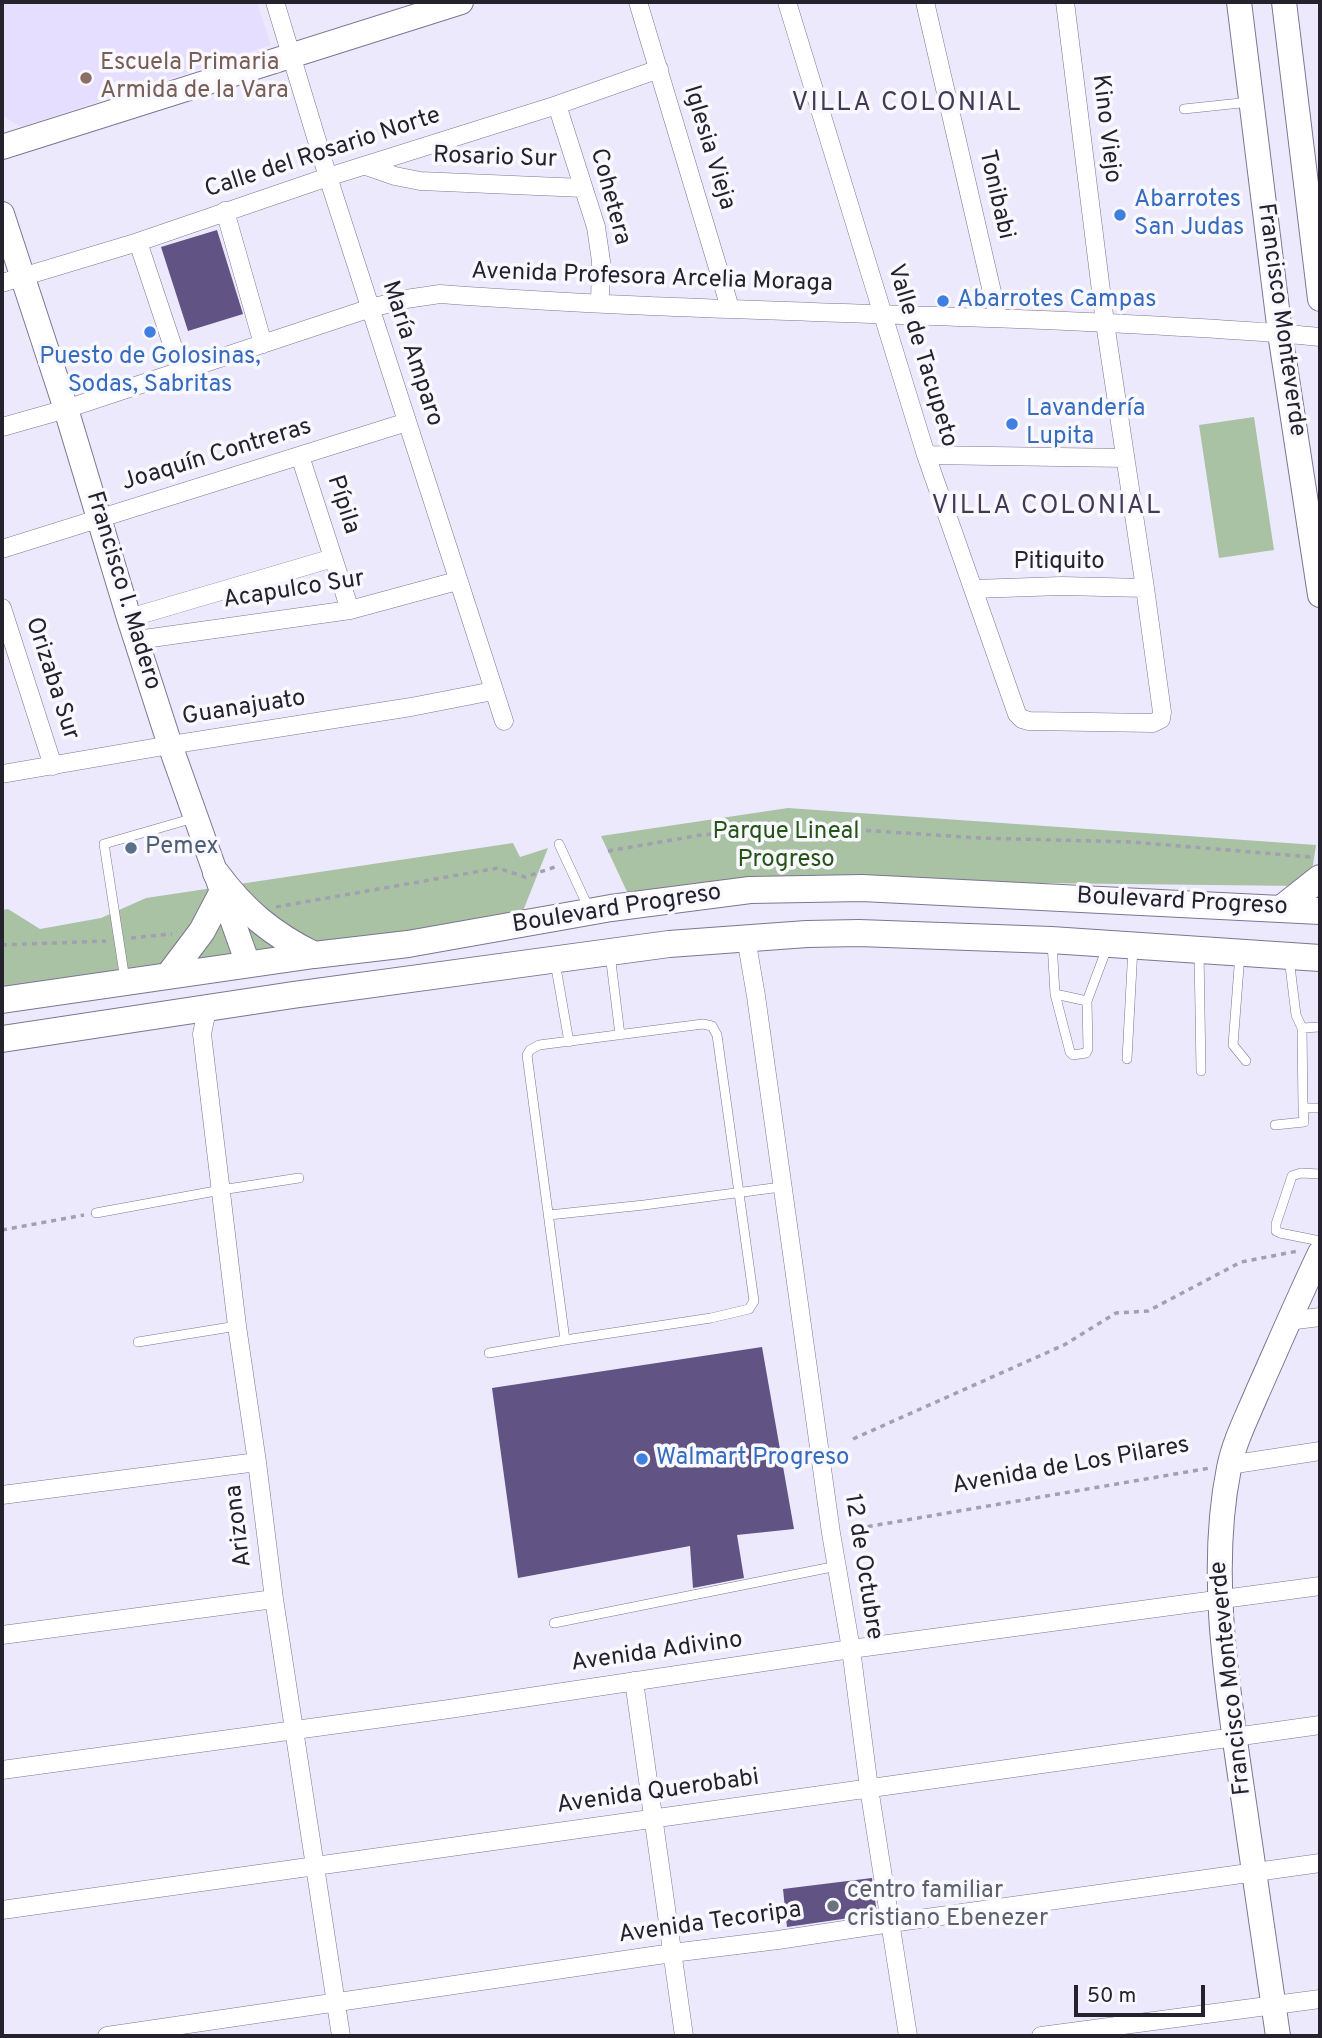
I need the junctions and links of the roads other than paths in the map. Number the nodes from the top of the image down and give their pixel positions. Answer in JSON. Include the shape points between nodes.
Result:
{"nodes":[{"id":1,"x":275,"y":2,"type":"edge"},
{"id":2,"x":461,"y":2,"type":"edge"},
{"id":3,"x":638,"y":2,"type":"edge"},
{"id":4,"x":787,"y":2,"type":"edge"},
{"id":5,"x":925,"y":2,"type":"edge"},
{"id":6,"x":1065,"y":2,"type":"edge"},
{"id":7,"x":1239,"y":2,"type":"edge"},
{"id":8,"x":1284,"y":2,"type":"edge"},
{"id":9,"x":293,"y":56,"type":"junction"},
{"id":10,"x":659,"y":69,"type":"junction"},
{"id":11,"x":1252,"y":101,"type":"junction"},
{"id":12,"x":557,"y":105,"type":"junction"},
{"id":13,"x":1185,"y":109,"type":"dead end"},
{"id":14,"x":2,"y":147,"type":"edge"},
{"id":15,"x":366,"y":166,"type":"junction"},
{"id":16,"x":328,"y":177,"type":"junction"},
{"id":17,"x":583,"y":188,"type":"junction"},
{"id":18,"x":225,"y":211,"type":"junction"},
{"id":19,"x":2,"y":214,"type":"edge"},
{"id":20,"x":1315,"y":220,"type":"edge"},
{"id":21,"x":138,"y":242,"type":"junction"},
{"id":22,"x":12,"y":280,"type":"edge"},
{"id":23,"x":1320,"y":299,"type":"edge"},
{"id":24,"x":600,"y":302,"type":"junction"},
{"id":25,"x":371,"y":308,"type":"junction"},
{"id":26,"x":730,"y":308,"type":"junction"},
{"id":27,"x":882,"y":313,"type":"junction"},
{"id":28,"x":998,"y":318,"type":"junction"},
{"id":29,"x":1105,"y":323,"type":"junction"},
{"id":30,"x":1280,"y":333,"type":"junction"},
{"id":31,"x":1320,"y":337,"type":"edge"},
{"id":32,"x":263,"y":344,"type":"junction"},
{"id":33,"x":181,"y":372,"type":"junction"},
{"id":34,"x":66,"y":409,"type":"junction"},
{"id":35,"x":407,"y":422,"type":"junction"},
{"id":36,"x":2,"y":427,"type":"edge"},
{"id":37,"x":926,"y":455,"type":"junction"},
{"id":38,"x":300,"y":456,"type":"junction"},
{"id":39,"x":1125,"y":458,"type":"junction"},
{"id":40,"x":99,"y":518,"type":"junction"},
{"id":41,"x":2,"y":549,"type":"edge"},
{"id":42,"x":333,"y":558,"type":"junction"},
{"id":43,"x":457,"y":582,"type":"junction"},
{"id":44,"x":1146,"y":587,"type":"junction"},
{"id":45,"x":974,"y":589,"type":"junction"},
{"id":46,"x":1320,"y":595,"type":"edge"},
{"id":47,"x":2,"y":608,"type":"edge"},
{"id":48,"x":350,"y":610,"type":"junction"},
{"id":49,"x":133,"y":629,"type":"junction"},
{"id":50,"x":493,"y":691,"type":"junction"},
{"id":51,"x":1022,"y":719,"type":"joint"},
{"id":52,"x":503,"y":720,"type":"dead end"},
{"id":53,"x":170,"y":745,"type":"junction"},
{"id":54,"x":53,"y":766,"type":"junction"},
{"id":55,"x":2,"y":774,"type":"edge"},
{"id":56,"x":196,"y":818,"type":"junction"},
{"id":57,"x":559,"y":844,"type":"dead end"},
{"id":58,"x":1320,"y":878,"type":"edge"},
{"id":59,"x":219,"y":883,"type":"junction"},
{"id":60,"x":1282,"y":908,"type":"junction"},
{"id":61,"x":590,"y":911,"type":"junction"},
{"id":62,"x":1320,"y":911,"type":"edge"},
{"id":63,"x":746,"y":938,"type":"junction"},
{"id":64,"x":1051,"y":940,"type":"junction"},
{"id":65,"x":1121,"y":944,"type":"junction"},
{"id":66,"x":1199,"y":950,"type":"junction"},
{"id":67,"x":1241,"y":952,"type":"junction"},
{"id":68,"x":610,"y":953,"type":"junction"},
{"id":69,"x":314,"y":955,"type":"junction"},
{"id":70,"x":1289,"y":956,"type":"junction"},
{"id":71,"x":1320,"y":958,"type":"edge"},
{"id":72,"x":555,"y":960,"type":"junction"},
{"id":73,"x":248,"y":964,"type":"junction"},
{"id":74,"x":169,"y":975,"type":"junction"},
{"id":75,"x":125,"y":981,"type":"junction"},
{"id":76,"x":1055,"y":994,"type":"junction"},
{"id":77,"x":293,"y":995,"type":"junction"},
{"id":78,"x":2,"y":1000,"type":"edge"},
{"id":79,"x":1087,"y":1001,"type":"junction"},
{"id":80,"x":207,"y":1010,"type":"junction"},
{"id":81,"x":1320,"y":1027,"type":"edge"},
{"id":82,"x":1302,"y":1028,"type":"junction"},
{"id":83,"x":620,"y":1035,"type":"junction"},
{"id":84,"x":2,"y":1039,"type":"edge"},
{"id":85,"x":569,"y":1042,"type":"junction"},
{"id":86,"x":1127,"y":1059,"type":"dead end"},
{"id":87,"x":1246,"y":1061,"type":"dead end"},
{"id":88,"x":1200,"y":1071,"type":"dead end"},
{"id":89,"x":1303,"y":1108,"type":"junction"},
{"id":90,"x":1320,"y":1108,"type":"edge"},
{"id":91,"x":1275,"y":1125,"type":"dead end"},
{"id":92,"x":1320,"y":1174,"type":"edge"},
{"id":93,"x":299,"y":1178,"type":"dead end"},
{"id":94,"x":781,"y":1187,"type":"junction"},
{"id":95,"x":220,"y":1189,"type":"junction"},
{"id":96,"x":739,"y":1192,"type":"junction"},
{"id":97,"x":96,"y":1213,"type":"road end"},
{"id":98,"x":549,"y":1215,"type":"junction"},
{"id":99,"x":1320,"y":1241,"type":"edge"},
{"id":100,"x":1314,"y":1251,"type":"edge"},
{"id":101,"x":1320,"y":1317,"type":"edge"},
{"id":102,"x":1288,"y":1321,"type":"junction"},
{"id":103,"x":237,"y":1326,"type":"junction"},
{"id":104,"x":565,"y":1340,"type":"junction"},
{"id":105,"x":138,"y":1342,"type":"dead end"},
{"id":106,"x":489,"y":1353,"type":"dead end"},
{"id":107,"x":1320,"y":1451,"type":"edge"},
{"id":108,"x":257,"y":1462,"type":"junction"},
{"id":109,"x":1229,"y":1465,"type":"junction"},
{"id":110,"x":2,"y":1495,"type":"edge"},
{"id":111,"x":837,"y":1566,"type":"junction"},
{"id":112,"x":1320,"y":1586,"type":"edge"},
{"id":113,"x":274,"y":1599,"type":"junction"},
{"id":114,"x":1219,"y":1601,"type":"junction"},
{"id":115,"x":554,"y":1623,"type":"dead end"},
{"id":116,"x":2,"y":1635,"type":"edge"},
{"id":117,"x":851,"y":1649,"type":"junction"},
{"id":118,"x":634,"y":1681,"type":"junction"},
{"id":119,"x":1320,"y":1725,"type":"edge"},
{"id":120,"x":295,"y":1729,"type":"junction"},
{"id":121,"x":1234,"y":1737,"type":"junction"},
{"id":122,"x":2,"y":1770,"type":"edge"},
{"id":123,"x":869,"y":1788,"type":"junction"},
{"id":124,"x":653,"y":1819,"type":"junction"},
{"id":125,"x":1320,"y":1863,"type":"edge"},
{"id":126,"x":316,"y":1866,"type":"junction"},
{"id":127,"x":1254,"y":1873,"type":"junction"},
{"id":128,"x":2,"y":1910,"type":"edge"},
{"id":129,"x":891,"y":1923,"type":"junction"},
{"id":130,"x":672,"y":1953,"type":"junction"},
{"id":131,"x":1320,"y":1999,"type":"edge"},
{"id":132,"x":336,"y":2004,"type":"junction"},
{"id":133,"x":1273,"y":2006,"type":"junction"},
{"id":134,"x":107,"y":2036,"type":"edge"},
{"id":135,"x":341,"y":2036,"type":"edge"},
{"id":136,"x":684,"y":2036,"type":"edge"},
{"id":137,"x":908,"y":2036,"type":"edge"},
{"id":138,"x":1041,"y":2036,"type":"edge"},
{"id":139,"x":1278,"y":2036,"type":"edge"}],
"edges":[{"from":1,"to":9,"type":"street","name":"María Amparo"},
{"from":2,"to":9,"type":"street"},
{"from":3,"to":10,"type":"street","name":"Iglesia Vieja"},
{"from":4,"to":27,"type":"street","name":"Valle de Tacupeto"},
{"from":5,"to":28,"type":"street","name":"Tonibabi"},
{"from":6,"to":29,"type":"street","name":"Kino Viejo"},
{"from":7,"to":11,"type":"street","name":"Francisco Monteverde"},
{"from":8,"to":20,"type":"street"},
{"from":9,"to":14,"type":"street"},
{"from":9,"to":16,"type":"street","name":"María Amparo"},
{"from":10,"to":12,"type":"street","name":"Calle del Rosario Norte"},
{"from":10,"to":26,"type":"street","name":"Iglesia Vieja"},
{"from":11,"to":13,"type":"lane"},
{"from":11,"to":30,"type":"street","name":"Francisco Monteverde"},
{"from":12,"to":15,"type":"street","name":"Calle del Rosario Norte"},
{"from":12,"to":17,"type":"street","name":"Cohetera"},
{"from":15,"to":16,"type":"street","name":"Calle del Rosario Norte"},
{"from":15,"to":17,"type":"street","name":"Rosario Sur","via":[[420,181]]},
{"from":16,"to":18,"type":"street","name":"Calle del Rosario Norte"},
{"from":16,"to":25,"type":"street","name":"María Amparo"},
{"from":17,"to":24,"type":"street","name":"Cohetera","via":[[596,227]]},
{"from":18,"to":21,"type":"street","name":"Calle del Rosario Norte"},
{"from":18,"to":32,"type":"street"},
{"from":19,"to":22,"type":"street","name":"Francisco I. Madero"},
{"from":20,"to":23,"type":"street"},
{"from":21,"to":22,"type":"street","name":"Calle del Rosario Norte"},
{"from":21,"to":33,"type":"street"},
{"from":22,"to":34,"type":"street","name":"Francisco I. Madero"},
{"from":24,"to":25,"type":"street","name":"Avenida Profesora Arcelia Moraga","via":[[440,294]]},
{"from":24,"to":26,"type":"street","name":"Avenida Profesora Arcelia Moraga"},
{"from":25,"to":32,"type":"street","name":"Avenida Profesora Arcelia Moraga"},
{"from":25,"to":35,"type":"street","name":"María Amparo"},
{"from":26,"to":27,"type":"street","name":"Avenida Profesora Arcelia Moraga"},
{"from":27,"to":28,"type":"street","name":"Avenida Profesora Arcelia Moraga"},
{"from":27,"to":37,"type":"street","name":"Valle de Tacupeto"},
{"from":28,"to":29,"type":"street","name":"Avenida Profesora Arcelia Moraga"},
{"from":29,"to":30,"type":"street","name":"Avenida Profesora Arcelia Moraga"},
{"from":29,"to":39,"type":"street","name":"Kino Viejo"},
{"from":30,"to":31,"type":"street","name":"Avenida Profesora Arcelia Moraga"},
{"from":30,"to":46,"type":"street","name":"Francisco Monteverde"},
{"from":32,"to":33,"type":"street","name":"Avenida Profesora Arcelia Moraga"},
{"from":33,"to":34,"type":"street","name":"Avenida Profesora Arcelia Moraga"},
{"from":34,"to":36,"type":"street","name":"Avenida Profesora Arcelia Moraga"},
{"from":34,"to":40,"type":"street","name":"Francisco I. Madero"},
{"from":35,"to":38,"type":"street","name":"Joaquín Contreras"},
{"from":35,"to":43,"type":"street","name":"María Amparo"},
{"from":37,"to":39,"type":"street"},
{"from":37,"to":45,"type":"street","name":"Valle de Tacupeto"},
{"from":38,"to":40,"type":"street","name":"Joaquín Contreras"},
{"from":38,"to":42,"type":"street","name":"Pípila"},
{"from":39,"to":44,"type":"street","name":"Kino Viejo"},
{"from":40,"to":41,"type":"street","name":"Joaquín Contreras"},
{"from":40,"to":49,"type":"street","name":"Francisco I. Madero"},
{"from":42,"to":48,"type":"street","name":"Pípila"},
{"from":42,"to":49,"type":"street"},
{"from":43,"to":48,"type":"street","name":"Acapulco Sur"},
{"from":43,"to":50,"type":"street","name":"María Amparo"},
{"from":44,"to":45,"type":"street","name":"Pitiquito"},
{"from":44,"to":51,"type":"street","name":"Kino Viejo","via":[[1161,719],[1153,723]]},
{"from":45,"to":51,"type":"street","name":"Valle de Tacupeto"},
{"from":47,"to":54,"type":"street","name":"Orizaba Sur"},
{"from":48,"to":49,"type":"street","name":"Acapulco Sur"},
{"from":49,"to":53,"type":"street","name":"Francisco I. Madero"},
{"from":50,"to":52,"type":"street","name":"María Amparo"},
{"from":50,"to":53,"type":"street","name":"Guanajuato"},
{"from":53,"to":54,"type":"street","name":"Guanajuato"},
{"from":53,"to":56,"type":"street","name":"Francisco I. Madero"},
{"from":54,"to":55,"type":"street","name":"Guanajuato"},
{"from":56,"to":59,"type":"street","name":"Francisco I. Madero"},
{"from":56,"to":75,"type":"lane","via":[[104,844]]},
{"from":57,"to":61,"type":"lane"},
{"from":58,"to":60,"type":"main road"},
{"from":59,"to":69,"type":"main road","via":[[249,913]]},
{"from":59,"to":73,"type":"street","name":"Francisco I. Madero"},
{"from":59,"to":74,"type":"main road","via":[[202,931]]},
{"from":60,"to":61,"type":"main road","name":"Boulevard Progreso","via":[[803,888],[701,895]]},
{"from":60,"to":62,"type":"main road","name":"Boulevard Progreso"},
{"from":61,"to":69,"type":"main road","name":"Boulevard Progreso","via":[[449,938]]},
{"from":63,"to":64,"type":"main road","name":"Boulevard Progreso","via":[[859,933]]},
{"from":63,"to":68,"type":"main road","name":"Boulevard Progreso"},
{"from":63,"to":94,"type":"street","name":"12 de Octubre"},
{"from":64,"to":65,"type":"main road","name":"Boulevard Progreso"},
{"from":64,"to":76,"type":"lane"},
{"from":65,"to":66,"type":"main road","name":"Boulevard Progreso"},
{"from":65,"to":79,"type":"lane"},
{"from":65,"to":86,"type":"lane"},
{"from":66,"to":67,"type":"main road","name":"Boulevard Progreso"},
{"from":66,"to":88,"type":"lane"},
{"from":67,"to":70,"type":"main road","name":"Boulevard Progreso"},
{"from":67,"to":87,"type":"lane","via":[[1233,1045]]},
{"from":68,"to":72,"type":"main road","name":"Boulevard Progreso"},
{"from":68,"to":83,"type":"lane"},
{"from":69,"to":73,"type":"main road","name":"Boulevard Progreso"},
{"from":70,"to":71,"type":"main road","name":"Boulevard Progreso"},
{"from":70,"to":82,"type":"lane","via":[[1296,1015]]},
{"from":72,"to":77,"type":"main road","name":"Boulevard Progreso"},
{"from":72,"to":85,"type":"lane"},
{"from":73,"to":74,"type":"main road","name":"Boulevard Progreso"},
{"from":73,"to":77,"type":"main road"},
{"from":73,"to":80,"type":"main road"},
{"from":74,"to":75,"type":"main road","name":"Boulevard Progreso"},
{"from":75,"to":78,"type":"main road","name":"Boulevard Progreso"},
{"from":76,"to":79,"type":"lane"},
{"from":76,"to":79,"type":"lane","via":[[1073,1055],[1088,1049]]},
{"from":77,"to":80,"type":"main road","name":"Boulevard Progreso"},
{"from":80,"to":84,"type":"main road","name":"Boulevard Progreso"},
{"from":80,"to":95,"type":"street","name":"Arizona","via":[[202,1034]]},
{"from":81,"to":82,"type":"lane"},
{"from":82,"to":89,"type":"lane"},
{"from":83,"to":85,"type":"lane"},
{"from":83,"to":96,"type":"lane","via":[[703,1024],[716,1030]]},
{"from":85,"to":98,"type":"lane","via":[[539,1045],[527,1055]]},
{"from":89,"to":90,"type":"lane"},
{"from":89,"to":91,"type":"lane","via":[[1304,1122]]},
{"from":92,"to":99,"type":"lane","via":[[1292,1176],[1276,1224],[1280,1233]]},
{"from":93,"to":95,"type":"lane"},
{"from":94,"to":96,"type":"lane"},
{"from":94,"to":111,"type":"street","name":"12 de Octubre"},
{"from":95,"to":97,"type":"lane"},
{"from":95,"to":103,"type":"street","name":"Arizona"},
{"from":96,"to":98,"type":"lane"},
{"from":96,"to":104,"type":"lane","via":[[755,1296],[752,1306],[711,1318]]},
{"from":98,"to":104,"type":"lane"},
{"from":100,"to":102,"type":"street","name":"Francisco Monteverde"},
{"from":101,"to":102,"type":"street"},
{"from":102,"to":109,"type":"street","name":"Francisco Monteverde"},
{"from":103,"to":105,"type":"lane"},
{"from":103,"to":108,"type":"street","name":"Arizona"},
{"from":104,"to":106,"type":"lane"},
{"from":107,"to":109,"type":"street"},
{"from":108,"to":110,"type":"street"},
{"from":108,"to":113,"type":"street","name":"Arizona"},
{"from":109,"to":114,"type":"street","name":"Francisco Monteverde","via":[[1218,1556]]},
{"from":111,"to":115,"type":"lane"},
{"from":111,"to":117,"type":"street","name":"12 de Octubre"},
{"from":112,"to":114,"type":"street","name":"Avenida Adivino"},
{"from":113,"to":116,"type":"street"},
{"from":113,"to":120,"type":"street","name":"Arizona"},
{"from":114,"to":117,"type":"street","name":"Avenida Adivino"},
{"from":114,"to":121,"type":"street","name":"Francisco Monteverde"},
{"from":117,"to":118,"type":"street","name":"Avenida Adivino"},
{"from":117,"to":123,"type":"street","name":"12 de Octubre"},
{"from":118,"to":120,"type":"street","name":"Avenida Adivino"},
{"from":118,"to":124,"type":"street"},
{"from":119,"to":121,"type":"street","name":"Avenida Querobabi"},
{"from":120,"to":122,"type":"street","name":"Avenida Adivino"},
{"from":120,"to":126,"type":"street","name":"Arizona"},
{"from":121,"to":123,"type":"street","name":"Avenida Querobabi"},
{"from":121,"to":127,"type":"street","name":"Francisco Monteverde"},
{"from":123,"to":124,"type":"street","name":"Avenida Querobabi"},
{"from":123,"to":129,"type":"street","name":"12 de Octubre"},
{"from":124,"to":126,"type":"street","name":"Avenida Querobabi"},
{"from":124,"to":130,"type":"street"},
{"from":125,"to":127,"type":"street","name":"Avenida Tecoripa"},
{"from":126,"to":128,"type":"street","name":"Avenida Querobabi"},
{"from":126,"to":132,"type":"street","name":"Arizona"},
{"from":127,"to":129,"type":"street","name":"Avenida Tecoripa"},
{"from":127,"to":133,"type":"street","name":"Francisco Monteverde"},
{"from":129,"to":130,"type":"street","name":"Avenida Tecoripa"},
{"from":129,"to":137,"type":"street","name":"12 de Octubre"},
{"from":130,"to":132,"type":"street","name":"Avenida Tecoripa"},
{"from":130,"to":136,"type":"street"},
{"from":131,"to":133,"type":"street"},
{"from":132,"to":134,"type":"street","name":"Avenida Tecoripa"},
{"from":132,"to":135,"type":"street","name":"Arizona"},
{"from":133,"to":138,"type":"street"},
{"from":133,"to":139,"type":"street","name":"Francisco Monteverde"}]}
